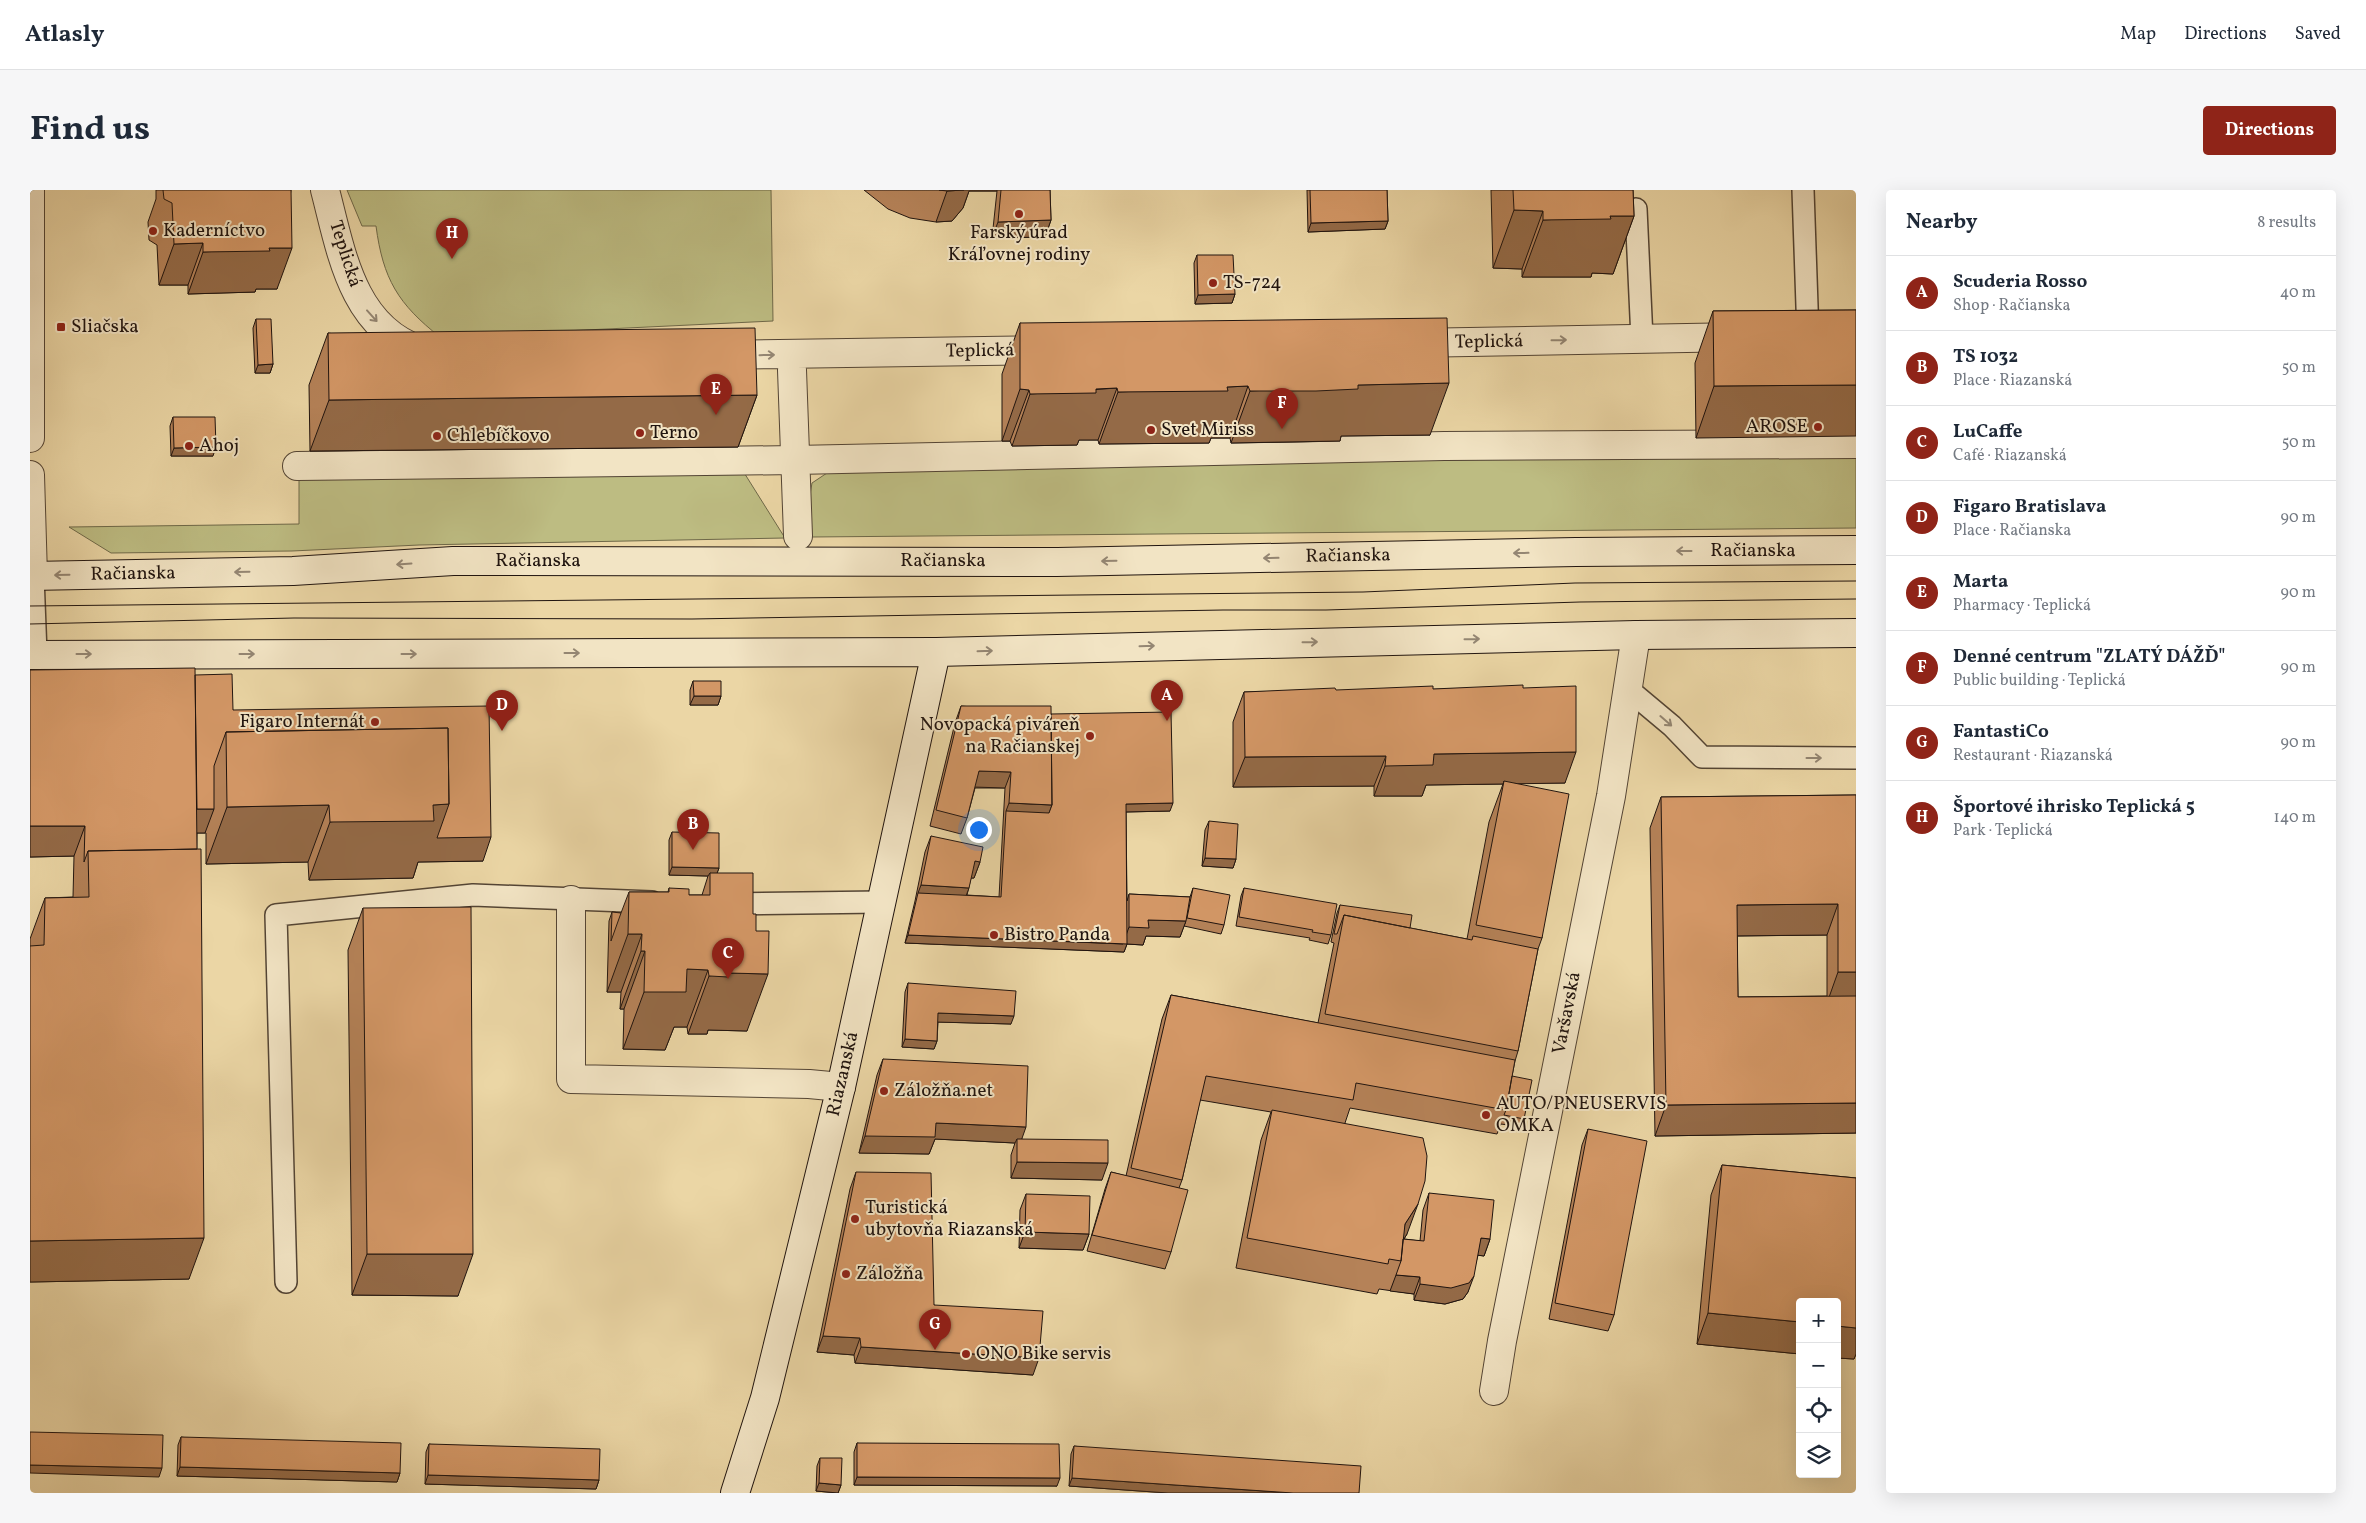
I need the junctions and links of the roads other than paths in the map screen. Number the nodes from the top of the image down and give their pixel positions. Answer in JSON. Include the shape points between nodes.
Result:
{"nodes":[{"id":1,"x":30,"y":190,"type":"edge"},
{"id":2,"x":325,"y":190,"type":"edge"},
{"id":3,"x":1803,"y":190,"type":"edge"},
{"id":4,"x":1636,"y":209,"type":"edge"},
{"id":5,"x":1808,"y":335,"type":"junction"},
{"id":6,"x":1837,"y":335,"type":"edge"},
{"id":7,"x":1642,"y":339,"type":"junction"},
{"id":8,"x":1384,"y":344,"type":"edge"},
{"id":9,"x":1076,"y":350,"type":"edge"},
{"id":10,"x":441,"y":356,"type":"edge"},
{"id":11,"x":696,"y":356,"type":"edge"},
{"id":12,"x":792,"y":370,"type":"dead end"},
{"id":13,"x":30,"y":438,"type":"edge"},
{"id":14,"x":1856,"y":444,"type":"edge"},
{"id":15,"x":795,"y":460,"type":"junction"},
{"id":16,"x":297,"y":466,"type":"dead end"},
{"id":17,"x":30,"y":475,"type":"edge"},
{"id":18,"x":798,"y":536,"type":"dead end"},
{"id":19,"x":1856,"y":550,"type":"edge"},
{"id":20,"x":31,"y":576,"type":"edge"},
{"id":21,"x":1856,"y":633,"type":"edge"},
{"id":22,"x":1636,"y":635,"type":"junction"},
{"id":23,"x":936,"y":652,"type":"junction"},
{"id":24,"x":33,"y":654,"type":"edge"},
{"id":25,"x":1629,"y":690,"type":"junction"},
{"id":26,"x":1856,"y":758,"type":"edge"},
{"id":27,"x":570,"y":900,"type":"junction"},
{"id":28,"x":881,"y":902,"type":"junction"},
{"id":29,"x":674,"y":903,"type":"edge"},
{"id":30,"x":703,"y":904,"type":"edge"},
{"id":31,"x":840,"y":1087,"type":"junction"},
{"id":32,"x":286,"y":1282,"type":"dead end"},
{"id":33,"x":1494,"y":1391,"type":"dead end"},
{"id":34,"x":735,"y":1493,"type":"edge"}],
"edges":[{"from":1,"to":13,"type":"street"},
{"from":2,"to":10,"type":"street","name":"Teplická","one_way":true,"via":[[349,278],[370,316],[403,344]]},
{"from":3,"to":5,"type":"lane"},
{"from":4,"to":7,"type":"lane"},
{"from":5,"to":6,"type":"street","name":"Teplická"},
{"from":5,"to":7,"type":"street","name":"Teplická"},
{"from":8,"to":7,"type":"street","name":"Teplická","one_way":true},
{"from":11,"to":9,"type":"street","name":"Teplická","one_way":true},
{"from":12,"to":15,"type":"street"},
{"from":14,"to":15,"type":"street","via":[[1444,446]]},
{"from":15,"to":16,"type":"street"},
{"from":15,"to":18,"type":"street"},
{"from":17,"to":20,"type":"street"},
{"from":19,"to":20,"type":"street","name":"Račianska","one_way":true,"via":[[1057,562],[453,561],[293,571]]},
{"from":20,"to":24,"type":"lane"},
{"from":21,"to":22,"type":"street"},
{"from":23,"to":22,"type":"street","one_way":true},
{"from":22,"to":25,"type":"street","name":"Varšavská"},
{"from":24,"to":23,"type":"street","one_way":true},
{"from":23,"to":28,"type":"street","name":"Riazanská"},
{"from":25,"to":26,"type":"lane","one_way":true,"via":[[1672,726],[1702,758]]},
{"from":25,"to":33,"type":"street","name":"Varšavská"},
{"from":27,"to":29,"type":"lane"},
{"from":27,"to":31,"type":"street","via":[[571,1079]]},
{"from":27,"to":32,"type":"lane","via":[[473,895],[276,915]]},
{"from":28,"to":30,"type":"lane"},
{"from":28,"to":31,"type":"street","name":"Riazanská"},
{"from":31,"to":34,"type":"street","name":"Riazanská","via":[[765,1398]]}]}
